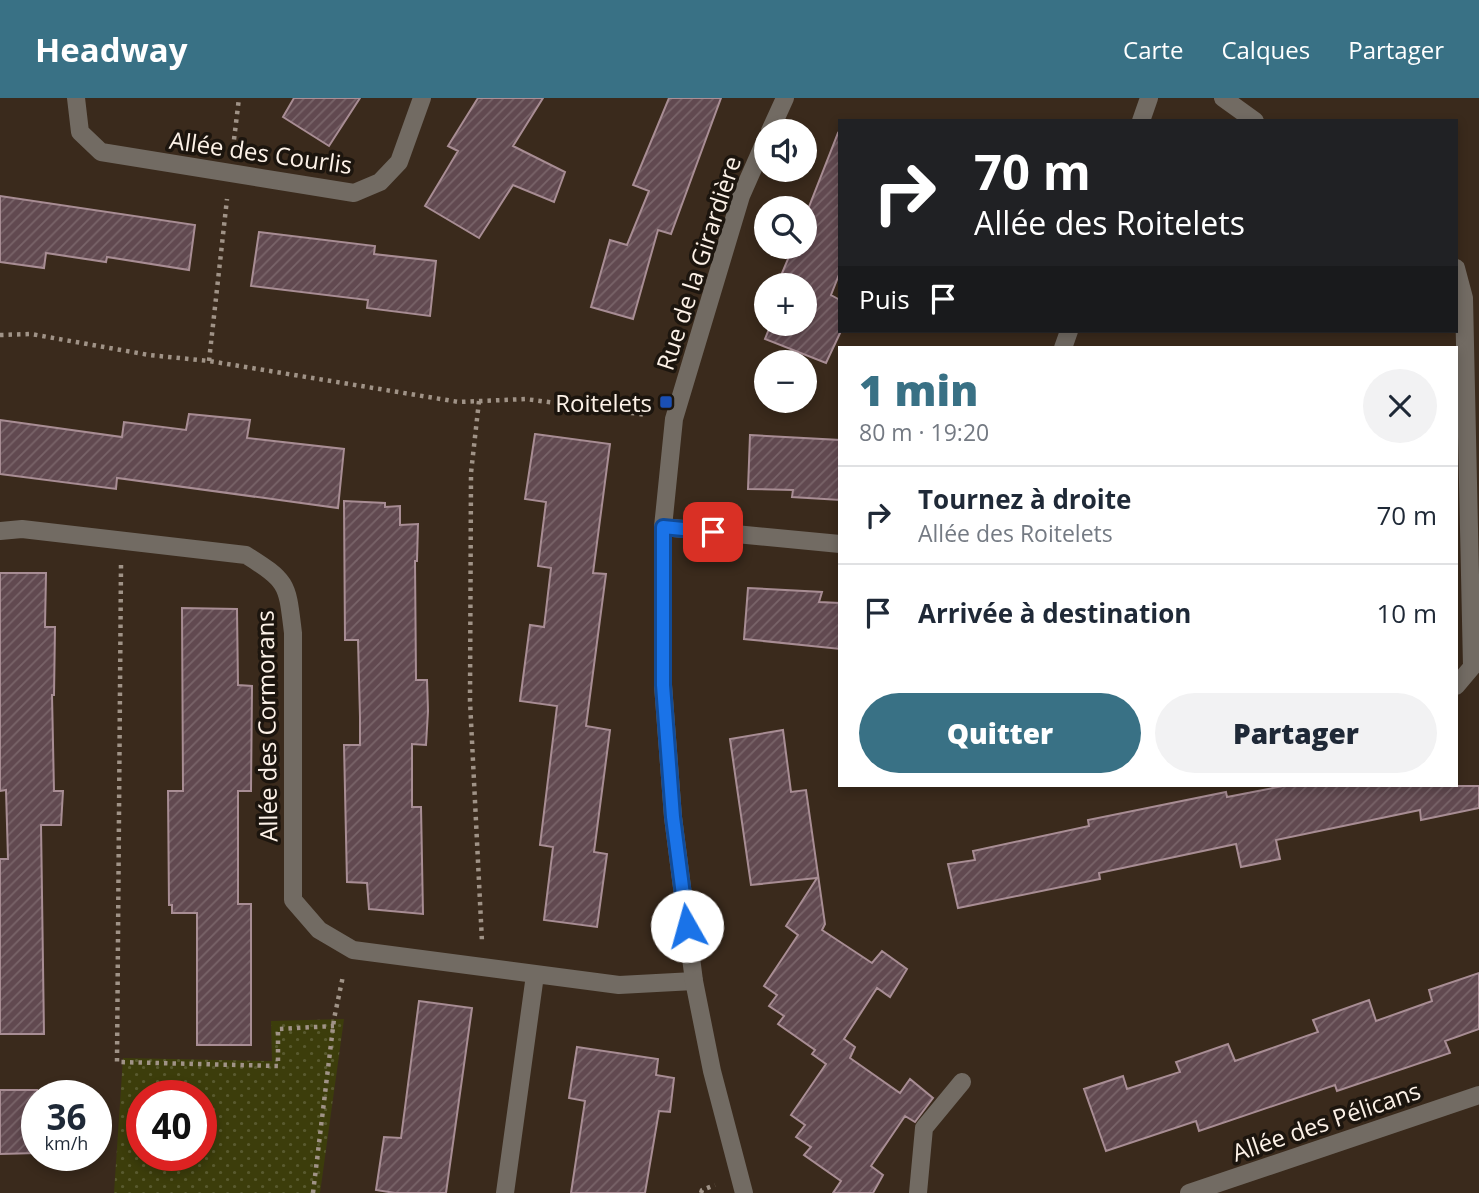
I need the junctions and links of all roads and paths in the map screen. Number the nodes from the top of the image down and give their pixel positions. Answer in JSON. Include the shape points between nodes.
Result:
{"nodes":[{"id":1,"x":76,"y":98,"type":"edge"},
{"id":2,"x":239,"y":98,"type":"edge"},
{"id":3,"x":422,"y":98,"type":"edge"},
{"id":4,"x":785,"y":98,"type":"edge"},
{"id":5,"x":1149,"y":98,"type":"edge"},
{"id":6,"x":1223,"y":98,"type":"edge"},
{"id":7,"x":775,"y":119,"type":"edge"},
{"id":8,"x":1142,"y":119,"type":"edge"},
{"id":9,"x":1252,"y":119,"type":"edge"},
{"id":10,"x":754,"y":166,"type":"edge"},
{"id":11,"x":230,"y":174,"type":"junction"},
{"id":12,"x":1458,"y":276,"type":"edge"},
{"id":13,"x":0,"y":335,"type":"edge"},
{"id":14,"x":209,"y":362,"type":"junction"},
{"id":15,"x":479,"y":401,"type":"junction"},
{"id":16,"x":674,"y":419,"type":"junction"},
{"id":17,"x":663,"y":527,"type":"junction"},
{"id":18,"x":0,"y":531,"type":"edge"},
{"id":19,"x":123,"y":540,"type":"junction"},
{"id":20,"x":838,"y":544,"type":"edge"},
{"id":21,"x":1458,"y":684,"type":"edge"},
{"id":22,"x":348,"y":947,"type":"junction"},
{"id":23,"x":483,"y":968,"type":"junction"},
{"id":24,"x":536,"y":975,"type":"junction"},
{"id":25,"x":694,"y":981,"type":"junction"},
{"id":26,"x":334,"y":1026,"type":"junction"},
{"id":27,"x":962,"y":1082,"type":"dead end"},
{"id":28,"x":1479,"y":1096,"type":"edge"},
{"id":29,"x":313,"y":1193,"type":"edge"},
{"id":30,"x":505,"y":1193,"type":"edge"},
{"id":31,"x":744,"y":1193,"type":"edge"},
{"id":32,"x":919,"y":1193,"type":"edge"},
{"id":33,"x":1189,"y":1193,"type":"edge"}],
"edges":[{"from":1,"to":11,"type":"street","name":"Allée des Courlis","via":[[80,132],[101,152]]},
{"from":2,"to":11,"type":"path"},
{"from":3,"to":11,"type":"street","name":"Allée des Courlis","via":[[399,162],[380,182],[354,193]]},
{"from":4,"to":7,"type":"street"},
{"from":5,"to":8,"type":"street"},
{"from":6,"to":9,"type":"street"},
{"from":10,"to":16,"type":"street","name":"Rue de la Girardière"},
{"from":11,"to":14,"type":"path"},
{"from":12,"to":21,"type":"street","via":[[1464,299],[1472,667]]},
{"from":13,"to":14,"type":"path","via":[[31,334]]},
{"from":14,"to":15,"type":"path","via":[[459,402]]},
{"from":15,"to":16,"type":"path","via":[[525,399]]},
{"from":15,"to":23,"type":"path","via":[[471,473],[470,701]]},
{"from":16,"to":17,"type":"street","name":"Rue de la Girardière"},
{"from":17,"to":20,"type":"street"},
{"from":17,"to":25,"type":"street","name":"Rue de la Girardière","via":[[665,712]]},
{"from":18,"to":19,"type":"street","name":"Allée des Cormorans","via":[[22,528]]},
{"from":19,"to":22,"type":"street","name":"Allée des Cormorans","via":[[246,555],[276,575],[288,594],[293,633],[293,900],[319,930]]},
{"from":19,"to":26,"type":"path","via":[[117,1062],[278,1066],[278,1030]]},
{"from":22,"to":23,"type":"street","name":"Allée des Cormorans"},
{"from":22,"to":26,"type":"path"},
{"from":23,"to":24,"type":"street","name":"Allée des Cormorans"},
{"from":24,"to":25,"type":"street","name":"Allée des Cormorans","via":[[619,985]]},
{"from":24,"to":30,"type":"street"},
{"from":25,"to":31,"type":"street","name":"Rue de la Girardière"},
{"from":26,"to":29,"type":"path"},
{"from":27,"to":32,"type":"street","via":[[923,1128]]},
{"from":28,"to":33,"type":"street","name":"Allée des Pélicans"}]}
